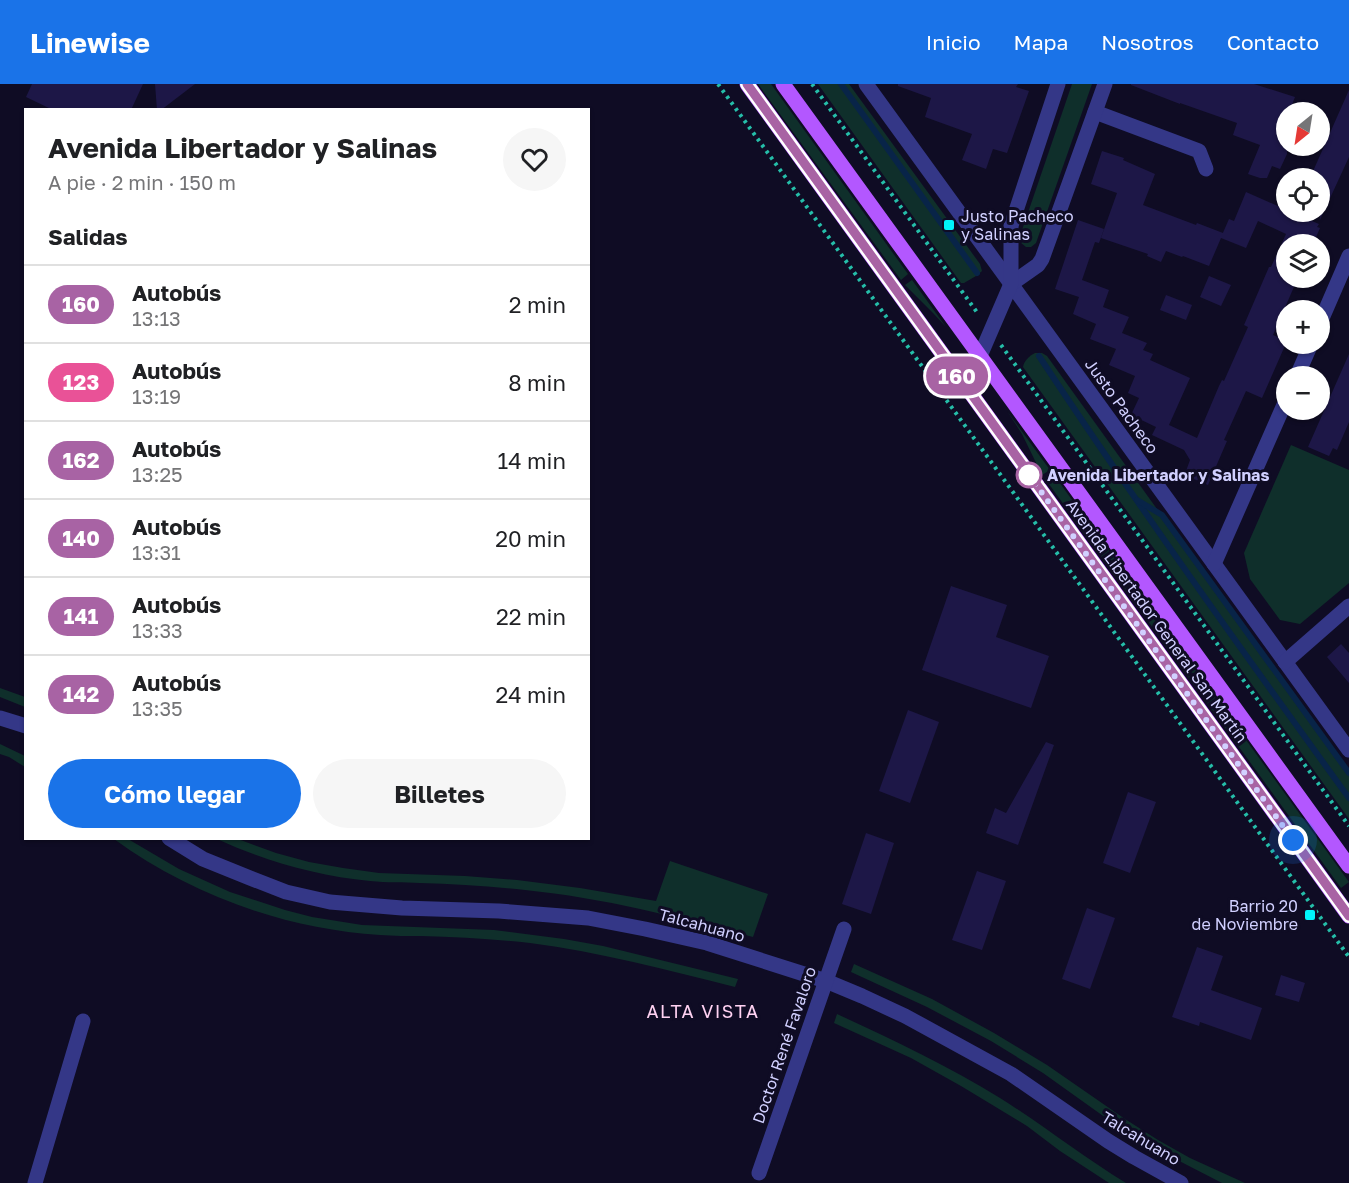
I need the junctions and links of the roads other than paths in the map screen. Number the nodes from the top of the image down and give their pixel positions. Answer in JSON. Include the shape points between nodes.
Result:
{"nodes":[{"id":1,"x":747,"y":84,"type":"edge"},
{"id":2,"x":783,"y":84,"type":"edge"},
{"id":3,"x":866,"y":84,"type":"edge"},
{"id":4,"x":1058,"y":84,"type":"edge"},
{"id":5,"x":1105,"y":84,"type":"edge"},
{"id":6,"x":1095,"y":112,"type":"junction"},
{"id":7,"x":1206,"y":169,"type":"dead end"},
{"id":8,"x":1349,"y":256,"type":"edge"},
{"id":9,"x":1011,"y":284,"type":"junction"},
{"id":10,"x":1330,"y":300,"type":"edge"},
{"id":11,"x":980,"y":356,"type":"junction"},
{"id":12,"x":956,"y":374,"type":"junction"},
{"id":13,"x":1277,"y":420,"type":"edge"},
{"id":14,"x":1214,"y":564,"type":"junction"},
{"id":15,"x":1349,"y":606,"type":"edge"},
{"id":16,"x":1285,"y":662,"type":"junction"},
{"id":17,"x":0,"y":718,"type":"edge"},
{"id":18,"x":24,"y":725,"type":"edge"},
{"id":19,"x":1349,"y":750,"type":"edge"},
{"id":20,"x":172,"y":840,"type":"edge"},
{"id":21,"x":1349,"y":866,"type":"edge"},
{"id":22,"x":1349,"y":916,"type":"edge"},
{"id":23,"x":844,"y":929,"type":"dead end"},
{"id":24,"x":826,"y":981,"type":"junction"},
{"id":25,"x":83,"y":1021,"type":"dead end"},
{"id":26,"x":759,"y":1173,"type":"dead end"},
{"id":27,"x":34,"y":1183,"type":"edge"},
{"id":28,"x":1182,"y":1183,"type":"edge"}],
"edges":[{"from":1,"to":12,"type":"main road","name":"Avenida Libertador General San Martín"},
{"from":2,"to":11,"type":"main road","name":"Avenida Libertador General San Martín"},
{"from":3,"to":9,"type":"street","name":"Justo Pacheco"},
{"from":4,"to":9,"type":"street","via":[[1011,226]]},
{"from":5,"to":6,"type":"street"},
{"from":6,"to":7,"type":"street","via":[[1199,151]]},
{"from":6,"to":9,"type":"street","via":[[1042,259]]},
{"from":8,"to":10,"type":"street"},
{"from":9,"to":11,"type":"street"},
{"from":9,"to":14,"type":"street","name":"Justo Pacheco"},
{"from":11,"to":12,"type":"street"},
{"from":11,"to":21,"type":"main road","name":"Avenida Libertador General San Martín"},
{"from":12,"to":22,"type":"main road","name":"Avenida Libertador General San Martín"},
{"from":13,"to":14,"type":"street"},
{"from":14,"to":16,"type":"street","name":"Justo Pacheco"},
{"from":15,"to":16,"type":"street"},
{"from":16,"to":19,"type":"street","name":"Justo Pacheco"},
{"from":17,"to":18,"type":"street"},
{"from":20,"to":24,"type":"street","name":"Talcahuano","via":[[203,859],[268,885],[330,902],[588,918],[707,943]]},
{"from":23,"to":24,"type":"street","name":"Doctor René Favaloro"},
{"from":24,"to":26,"type":"street","name":"Doctor René Favaloro"},
{"from":24,"to":28,"type":"street","name":"Talcahuano","via":[[905,1016],[1011,1074],[1108,1141]]},
{"from":25,"to":27,"type":"street"}]}
